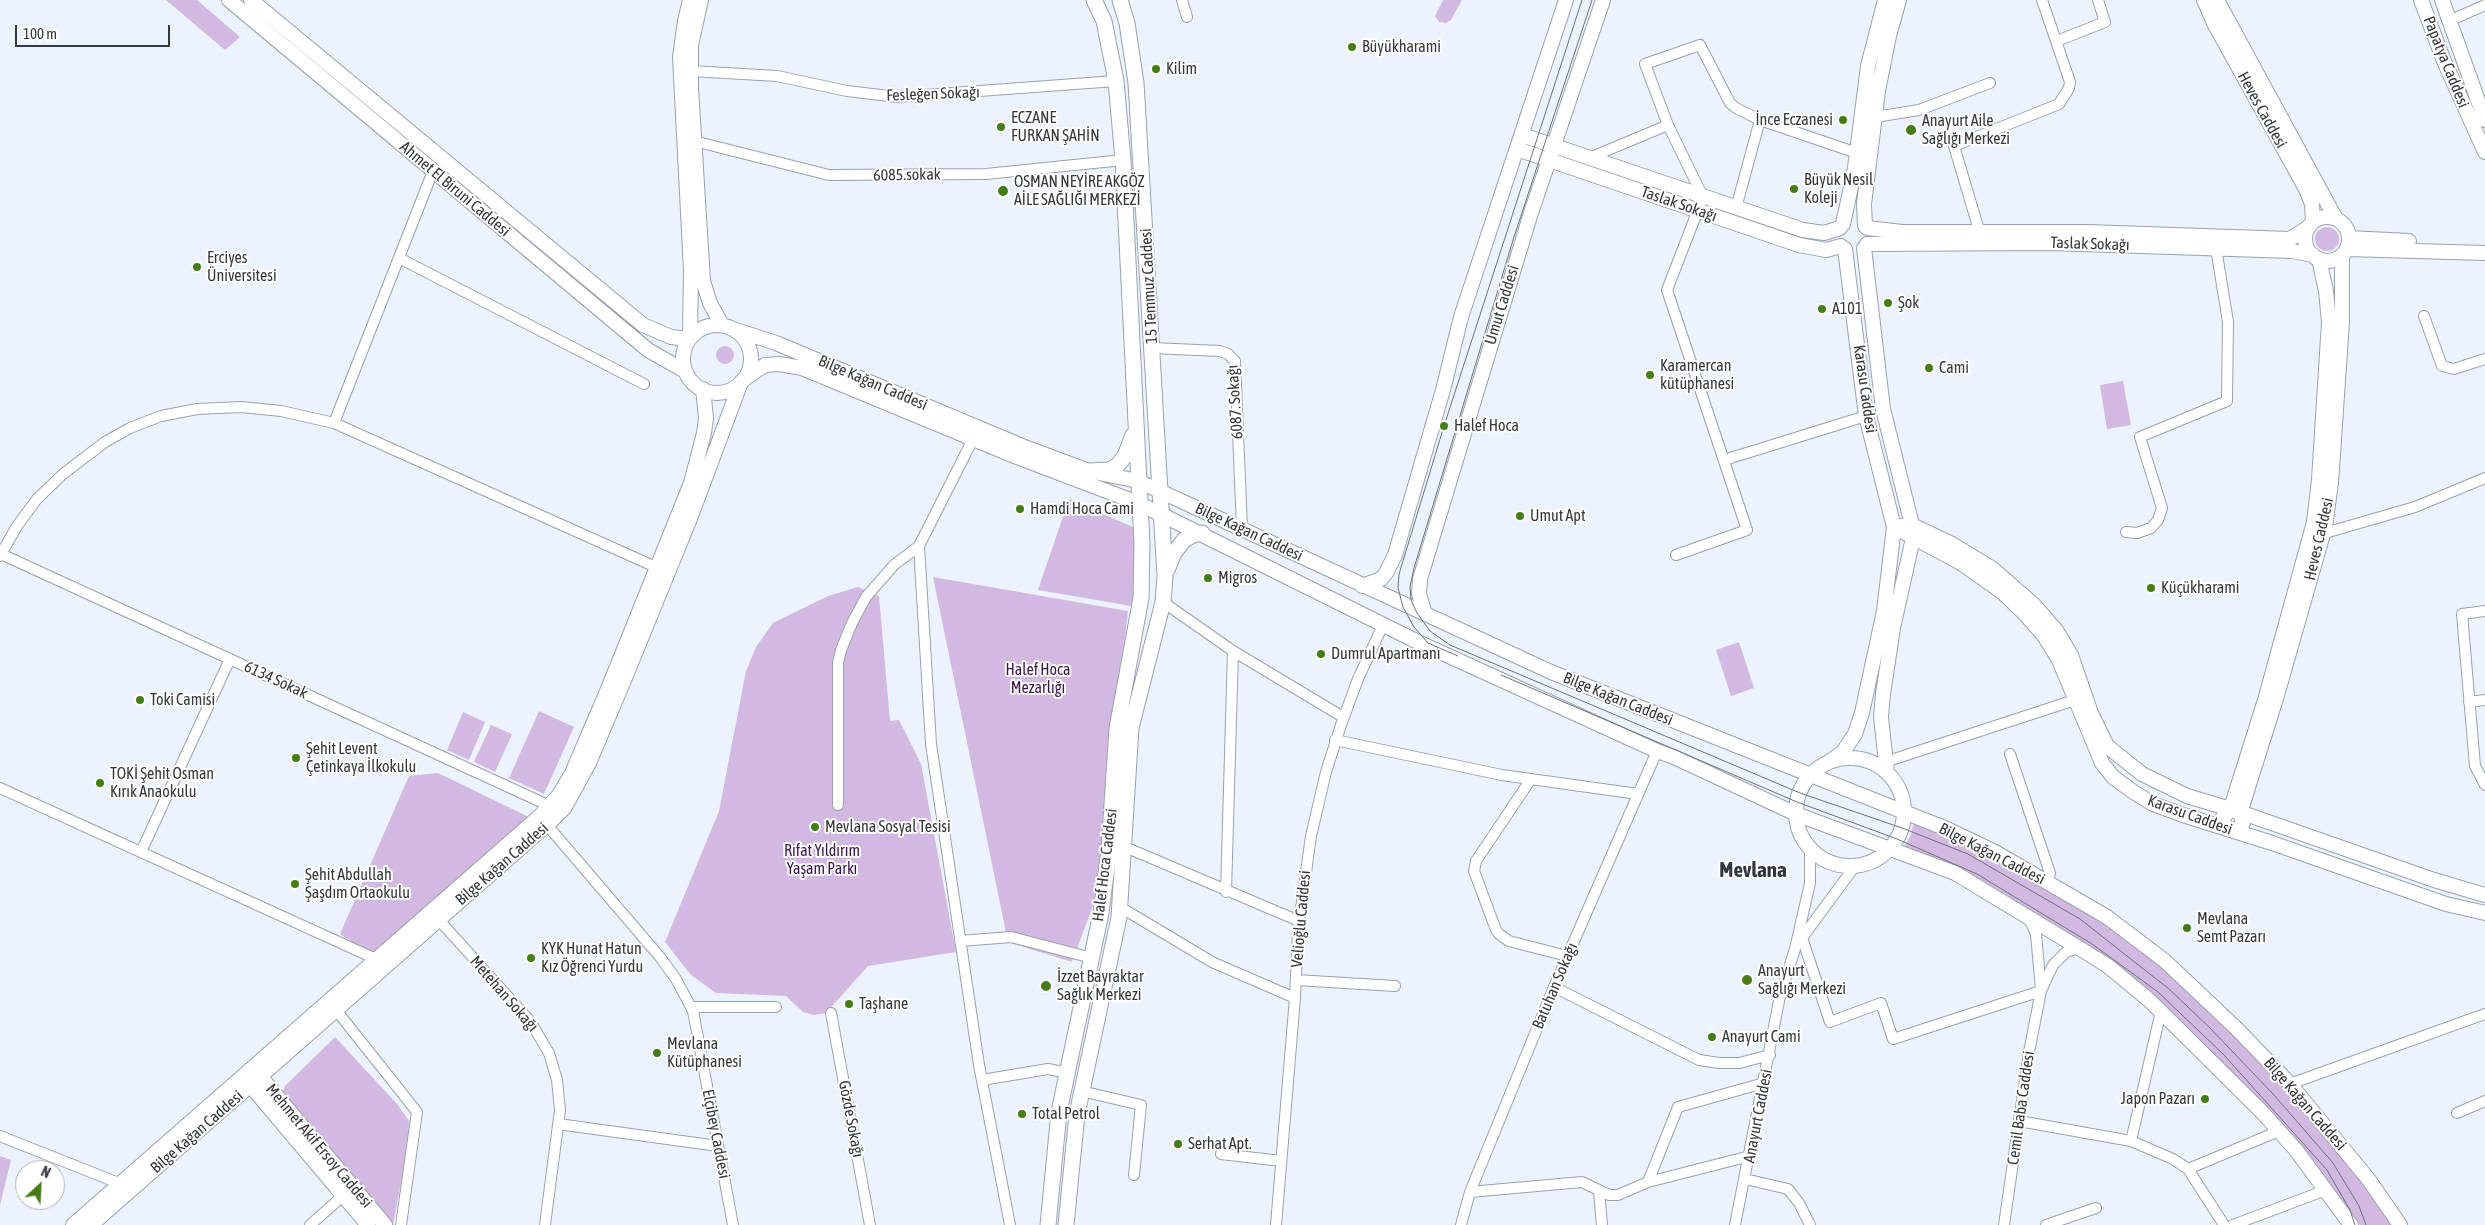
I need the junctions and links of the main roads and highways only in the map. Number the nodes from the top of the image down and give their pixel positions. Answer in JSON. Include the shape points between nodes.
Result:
{"nodes":[{"id":1,"x":1094,"y":0,"type":"edge"},
{"id":2,"x":1120,"y":0,"type":"edge"},
{"id":3,"x":1136,"y":428,"type":"junction"},
{"id":4,"x":1089,"y":471,"type":"road end"},
{"id":5,"x":1138,"y":503,"type":"joint"},
{"id":6,"x":1162,"y":514,"type":"joint"},
{"id":7,"x":1202,"y":533,"type":"road end"},
{"id":8,"x":1165,"y":576,"type":"junction"},
{"id":9,"x":1048,"y":1225,"type":"edge"},
{"id":10,"x":1066,"y":1225,"type":"edge"}],
"edges":[{"from":1,"to":3,"type":"main road","name":"15 Temmuz Caddesi","via":[[1104,21],[1116,81],[1124,160]]},
{"from":2,"to":6,"type":"main road","name":"15 Temmuz Caddesi","via":[[1127,23],[1136,83]]},
{"from":3,"to":4,"type":"main road","via":[[1117,466],[1109,470]]},
{"from":3,"to":5,"type":"main road","name":"15 Temmuz Caddesi"},
{"from":5,"to":9,"type":"main road","name":"Halef Hoca Caddesi","via":[[1142,598],[1117,728],[1109,850],[1092,958],[1059,1112]]},
{"from":6,"to":8,"type":"main road","name":"Halef Hoca Caddesi"},
{"from":7,"to":8,"type":"main road","via":[[1193,535],[1178,546]]},
{"from":8,"to":10,"type":"main road","name":"Halef Hoca Caddesi","via":[[1163,602],[1132,728],[1120,907],[1077,1114]]}]}
